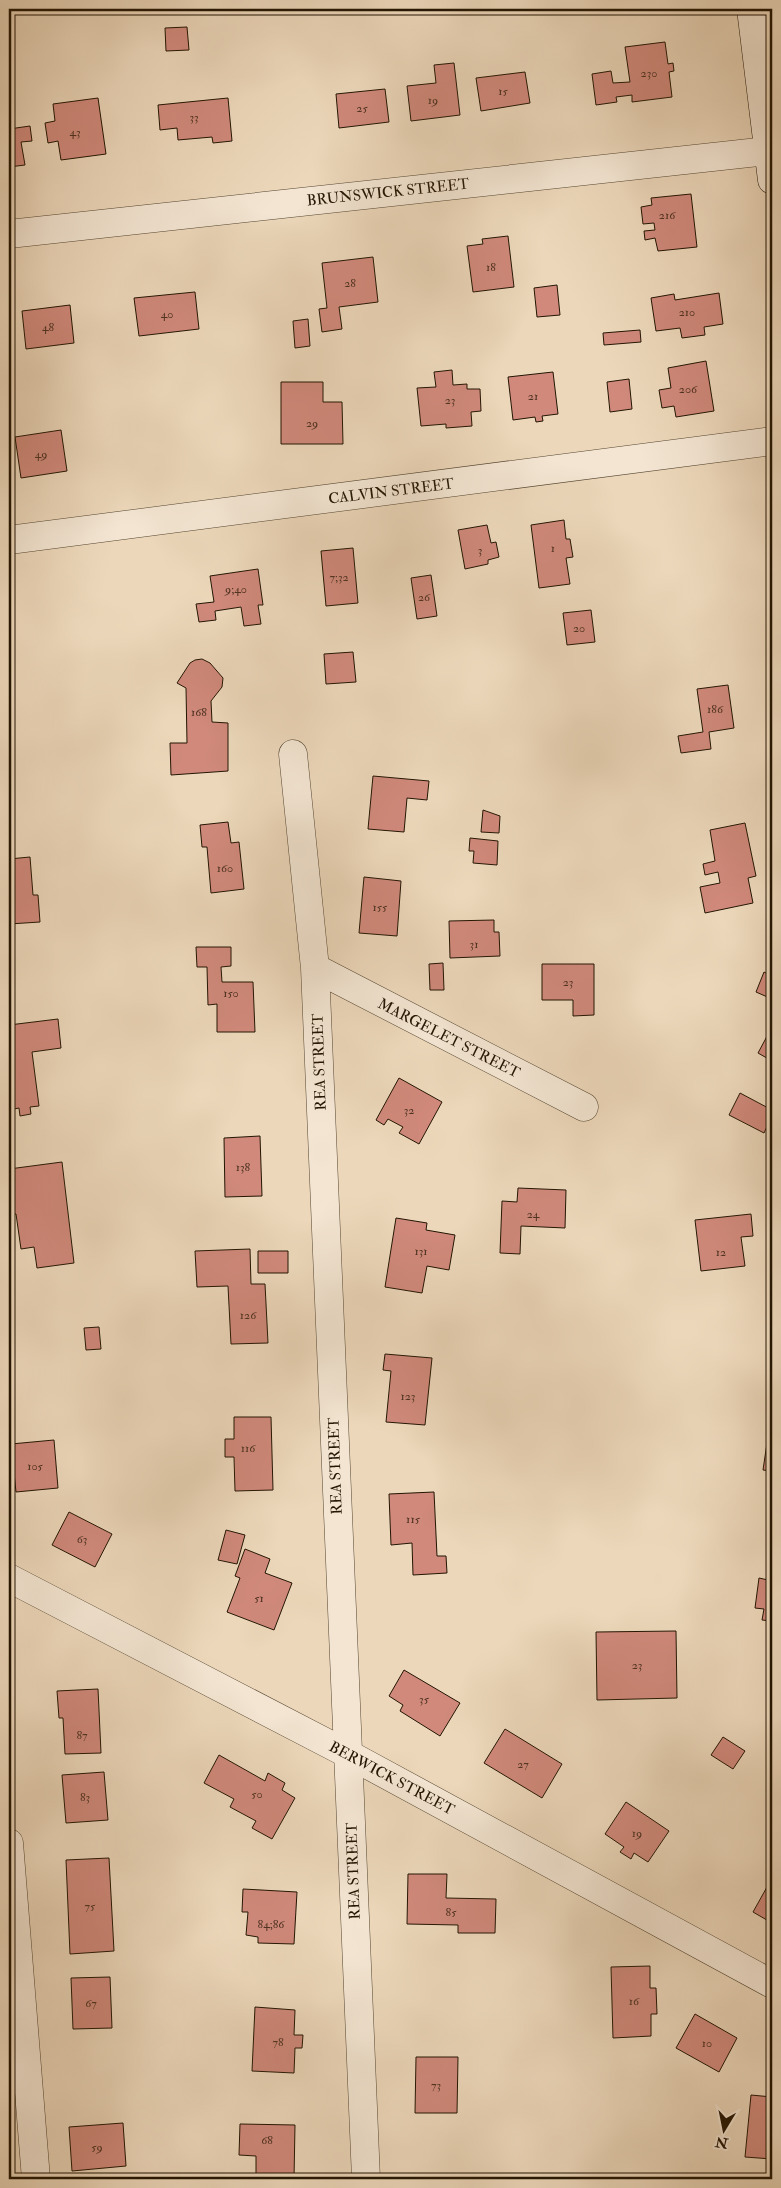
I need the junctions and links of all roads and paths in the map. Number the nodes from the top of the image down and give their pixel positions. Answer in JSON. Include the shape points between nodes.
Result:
{"nodes":[{"id":1,"x":751,"y":9,"type":"edge"},
{"id":2,"x":768,"y":151,"type":"junction"},
{"id":3,"x":772,"y":180,"type":"edge"},
{"id":4,"x":9,"y":234,"type":"edge"},
{"id":5,"x":772,"y":441,"type":"edge"},
{"id":6,"x":9,"y":540,"type":"edge"},
{"id":7,"x":293,"y":754,"type":"dead end"},
{"id":8,"x":315,"y":968,"type":"junction"},
{"id":9,"x":584,"y":1107,"type":"dead end"},
{"id":10,"x":9,"y":1578,"type":"edge"},
{"id":11,"x":348,"y":1754,"type":"junction"},
{"id":12,"x":9,"y":1844,"type":"edge"},
{"id":13,"x":772,"y":1984,"type":"edge"},
{"id":14,"x":36,"y":2179,"type":"edge"},
{"id":15,"x":366,"y":2179,"type":"edge"}],
"edges":[{"from":1,"to":2,"type":"street"},
{"from":2,"to":3,"type":"street"},
{"from":2,"to":4,"type":"street","name":"BRUNSWICK STREET"},
{"from":5,"to":6,"type":"street","name":"CALVIN STREET"},
{"from":7,"to":8,"type":"street","name":"REA STREET"},
{"from":8,"to":9,"type":"street","name":"MARGELET STREET"},
{"from":8,"to":11,"type":"street","name":"REA STREET"},
{"from":10,"to":11,"type":"street","name":"BERWICK STREET"},
{"from":11,"to":13,"type":"street","name":"BERWICK STREET"},
{"from":11,"to":15,"type":"street","name":"REA STREET"},
{"from":12,"to":14,"type":"street"}]}
